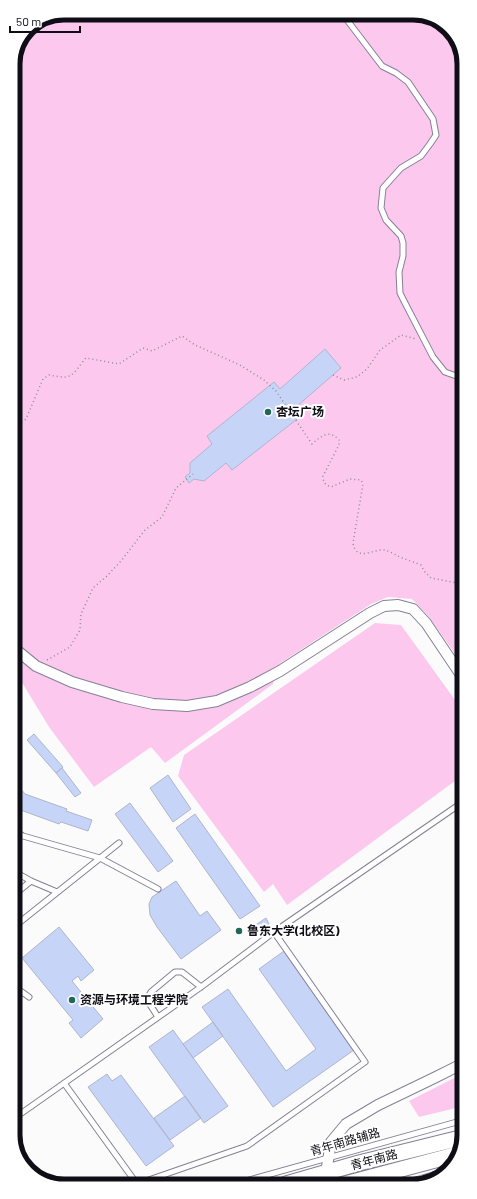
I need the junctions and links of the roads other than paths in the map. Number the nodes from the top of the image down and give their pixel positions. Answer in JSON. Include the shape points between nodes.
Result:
{"nodes":[{"id":1,"x":347,"y":20,"type":"edge"},
{"id":2,"x":457,"y":376,"type":"edge"},
{"id":3,"x":20,"y":653,"type":"edge"},
{"id":4,"x":457,"y":669,"type":"edge"},
{"id":5,"x":457,"y":806,"type":"edge"},
{"id":6,"x":20,"y":834,"type":"edge"},
{"id":7,"x":119,"y":843,"type":"dead end"},
{"id":8,"x":100,"y":858,"type":"junction"},
{"id":9,"x":20,"y":875,"type":"edge"},
{"id":10,"x":31,"y":881,"type":"junction"},
{"id":11,"x":158,"y":889,"type":"dead end"},
{"id":12,"x":20,"y":890,"type":"edge"},
{"id":13,"x":57,"y":892,"type":"junction"},
{"id":14,"x":20,"y":922,"type":"edge"},
{"id":15,"x":274,"y":932,"type":"junction"},
{"id":16,"x":201,"y":987,"type":"junction"},
{"id":17,"x":20,"y":991,"type":"edge"},
{"id":18,"x":29,"y":997,"type":"dead end"},
{"id":19,"x":158,"y":1017,"type":"junction"},
{"id":20,"x":457,"y":1066,"type":"edge"},
{"id":21,"x":64,"y":1083,"type":"junction"},
{"id":22,"x":20,"y":1114,"type":"edge"},
{"id":23,"x":457,"y":1122,"type":"edge"},
{"id":24,"x":457,"y":1139,"type":"edge"},
{"id":25,"x":452,"y":1156,"type":"edge"},
{"id":26,"x":326,"y":1173,"type":"junction"},
{"id":27,"x":133,"y":1179,"type":"edge"},
{"id":28,"x":151,"y":1179,"type":"edge"},
{"id":29,"x":253,"y":1179,"type":"edge"},
{"id":30,"x":304,"y":1179,"type":"edge"},
{"id":31,"x":364,"y":1179,"type":"edge"}],
"edges":[{"from":1,"to":2,"type":"lane","via":[[382,66],[408,82],[433,119],[436,134],[421,156],[401,168],[382,188],[381,208],[386,220],[401,236],[403,243],[403,256],[398,272],[400,293],[433,357],[445,372]]},
{"from":3,"to":4,"type":"street","via":[[36,666],[72,682],[153,704],[187,706],[217,701],[250,687],[280,671],[370,613],[384,606],[398,604],[413,609],[426,623]]},
{"from":5,"to":15,"type":"lane"},
{"from":6,"to":8,"type":"lane"},
{"from":7,"to":8,"type":"lane"},
{"from":8,"to":11,"type":"lane"},
{"from":8,"to":13,"type":"lane"},
{"from":9,"to":10,"type":"lane"},
{"from":10,"to":12,"type":"lane"},
{"from":10,"to":13,"type":"lane"},
{"from":13,"to":14,"type":"lane"},
{"from":15,"to":16,"type":"lane"},
{"from":15,"to":28,"type":"lane","via":[[364,1062],[247,1146]]},
{"from":16,"to":19,"type":"lane"},
{"from":16,"to":19,"type":"lane","via":[[182,972],[175,972],[148,997]]},
{"from":17,"to":18,"type":"lane"},
{"from":19,"to":21,"type":"lane"},
{"from":20,"to":26,"type":"street","via":[[346,1124],[331,1142]]},
{"from":21,"to":22,"type":"lane"},
{"from":21,"to":27,"type":"lane"},
{"from":23,"to":29,"type":"lane","name":"青年南路辅路"},
{"from":24,"to":26,"type":"main road","name":"青年南路"},
{"from":25,"to":31,"type":"main road","name":"青年南路"},
{"from":26,"to":30,"type":"main road","name":"青年南路"}]}
